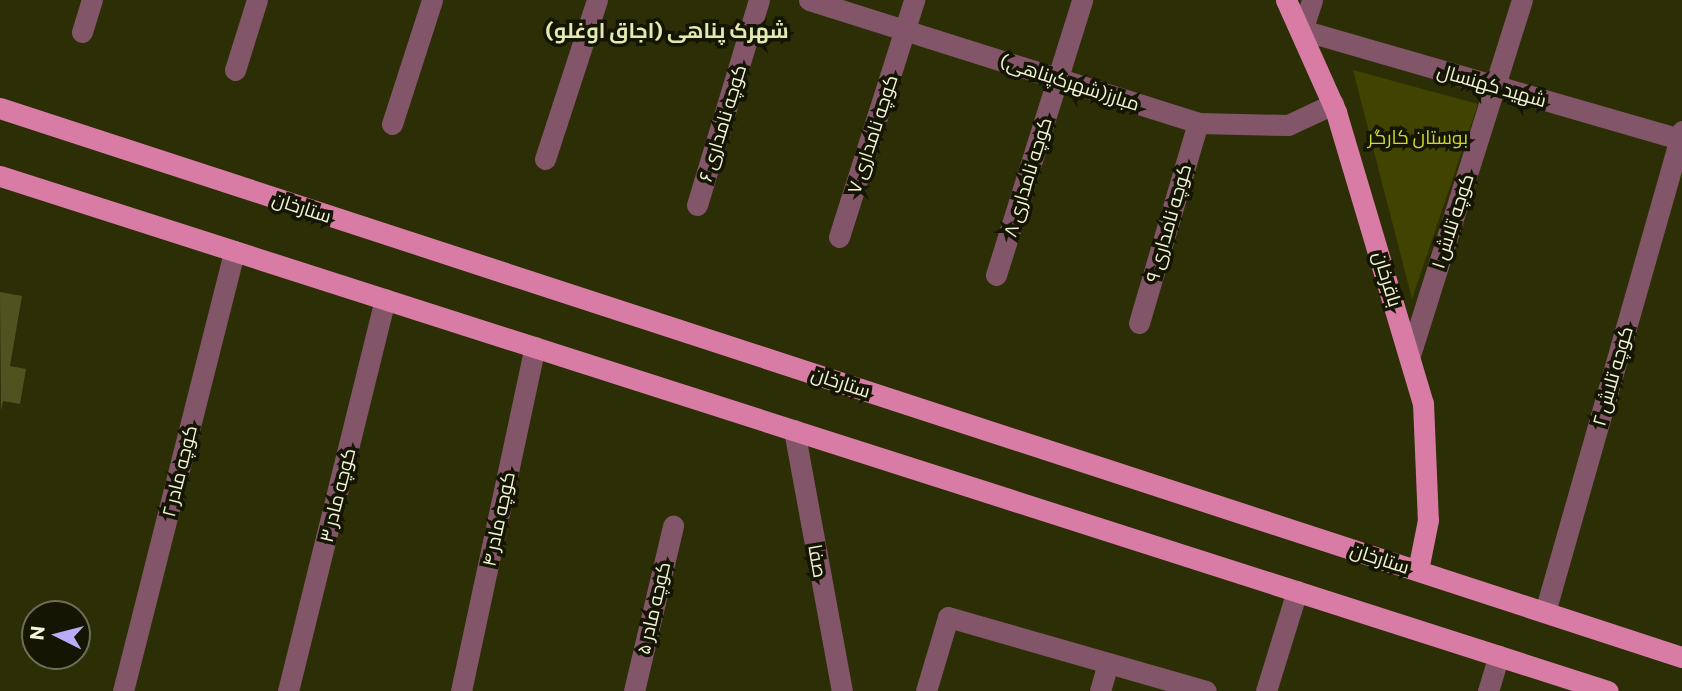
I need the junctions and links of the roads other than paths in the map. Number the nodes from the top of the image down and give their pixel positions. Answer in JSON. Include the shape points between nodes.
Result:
{"nodes":[{"id":1,"x":92,"y":0,"type":"edge"},
{"id":2,"x":257,"y":0,"type":"edge"},
{"id":3,"x":432,"y":0,"type":"edge"},
{"id":4,"x":597,"y":0,"type":"edge"},
{"id":5,"x":759,"y":0,"type":"edge"},
{"id":6,"x":809,"y":0,"type":"edge"},
{"id":7,"x":914,"y":0,"type":"edge"},
{"id":8,"x":1082,"y":0,"type":"edge"},
{"id":9,"x":1286,"y":0,"type":"edge"},
{"id":10,"x":1312,"y":0,"type":"edge"},
{"id":11,"x":1521,"y":0,"type":"edge"},
{"id":12,"x":905,"y":30,"type":"junction"},
{"id":13,"x":1302,"y":30,"type":"junction"},
{"id":14,"x":82,"y":32,"type":"dead end"},
{"id":15,"x":235,"y":70,"type":"dead end"},
{"id":16,"x":1058,"y":78,"type":"junction"},
{"id":17,"x":1495,"y":86,"type":"junction"},
{"id":18,"x":1333,"y":104,"type":"junction"},
{"id":19,"x":0,"y":108,"type":"edge"},
{"id":20,"x":1198,"y":123,"type":"junction"},
{"id":21,"x":392,"y":124,"type":"dead end"},
{"id":22,"x":1681,"y":136,"type":"edge"},
{"id":23,"x":545,"y":159,"type":"dead end"},
{"id":24,"x":0,"y":176,"type":"edge"},
{"id":25,"x":697,"y":205,"type":"dead end"},
{"id":26,"x":839,"y":237,"type":"dead end"},
{"id":27,"x":234,"y":251,"type":"junction"},
{"id":28,"x":996,"y":275,"type":"dead end"},
{"id":29,"x":385,"y":299,"type":"junction"},
{"id":30,"x":1139,"y":323,"type":"dead end"},
{"id":31,"x":535,"y":347,"type":"junction"},
{"id":32,"x":1410,"y":355,"type":"junction"},
{"id":33,"x":794,"y":430,"type":"junction"},
{"id":34,"x":673,"y":526,"type":"dead end"},
{"id":35,"x":1418,"y":570,"type":"junction"},
{"id":36,"x":1297,"y":591,"type":"junction"},
{"id":37,"x":1545,"y":612,"type":"junction"},
{"id":38,"x":1499,"y":656,"type":"junction"},
{"id":39,"x":1682,"y":657,"type":"edge"},
{"id":40,"x":1108,"y":663,"type":"junction"},
{"id":41,"x":123,"y":691,"type":"edge"},
{"id":42,"x":288,"y":691,"type":"edge"},
{"id":43,"x":461,"y":691,"type":"edge"},
{"id":44,"x":634,"y":691,"type":"edge"},
{"id":45,"x":842,"y":691,"type":"edge"},
{"id":46,"x":926,"y":691,"type":"edge"},
{"id":47,"x":1100,"y":691,"type":"edge"},
{"id":48,"x":1206,"y":691,"type":"edge"},
{"id":49,"x":1266,"y":691,"type":"edge"},
{"id":50,"x":1488,"y":691,"type":"edge"},
{"id":51,"x":1608,"y":691,"type":"edge"}],
"edges":[{"from":1,"to":14,"type":"street"},
{"from":2,"to":15,"type":"street"},
{"from":3,"to":21,"type":"street"},
{"from":4,"to":23,"type":"street"},
{"from":5,"to":25,"type":"street","name":"کوچه نامداری ۶"},
{"from":6,"to":12,"type":"street","name":"مبارز(شهرک‌پناهی)"},
{"from":7,"to":12,"type":"street","name":"کوچه نامداری ۷"},
{"from":8,"to":16,"type":"street","name":"کوچه نامداری ۸"},
{"from":9,"to":13,"type":"main road","name":"باقرخان"},
{"from":10,"to":13,"type":"street"},
{"from":11,"to":17,"type":"street","name":"کوچه تلاش ۱"},
{"from":12,"to":16,"type":"street","name":"مبارز(شهرک‌پناهی)"},
{"from":12,"to":26,"type":"street","name":"کوچه نامداری ۷"},
{"from":13,"to":17,"type":"street","name":"شهید کهنسال"},
{"from":13,"to":18,"type":"main road","name":"باقرخان"},
{"from":16,"to":20,"type":"street","name":"مبارز(شهرک‌پناهی)"},
{"from":16,"to":28,"type":"street","name":"کوچه نامداری ۸"},
{"from":17,"to":22,"type":"street","name":"شهید کهنسال"},
{"from":17,"to":32,"type":"street","name":"کوچه تلاش ۱"},
{"from":18,"to":20,"type":"street","name":"مبارز(شهرک‌پناهی)","via":[[1288,125]]},
{"from":18,"to":32,"type":"main road","name":"باقرخان"},
{"from":19,"to":35,"type":"main road","name":"ستارخان"},
{"from":20,"to":30,"type":"street","name":"کوچه نامداری ۹"},
{"from":22,"to":37,"type":"street","name":"کوچه تلاش ۲"},
{"from":24,"to":27,"type":"main road"},
{"from":27,"to":29,"type":"main road"},
{"from":27,"to":41,"type":"street","name":"کوچه مادر ۲"},
{"from":29,"to":31,"type":"main road"},
{"from":29,"to":42,"type":"street","name":"کوچه مادر ۳"},
{"from":31,"to":33,"type":"main road"},
{"from":31,"to":43,"type":"street","name":"کوچه مادر ۴"},
{"from":32,"to":35,"type":"main road","name":"باقرخان","via":[[1423,403],[1428,520]]},
{"from":33,"to":36,"type":"main road"},
{"from":33,"to":45,"type":"street","name":"صفا"},
{"from":34,"to":44,"type":"street","name":"کوچه مادر ۵"},
{"from":35,"to":37,"type":"main road","name":"ستارخان"},
{"from":36,"to":38,"type":"main road"},
{"from":36,"to":49,"type":"street"},
{"from":37,"to":39,"type":"main road","name":"ستارخان"},
{"from":38,"to":50,"type":"street"},
{"from":38,"to":51,"type":"main road"},
{"from":40,"to":46,"type":"street","via":[[948,617]]},
{"from":40,"to":47,"type":"street"},
{"from":40,"to":48,"type":"street"}]}
